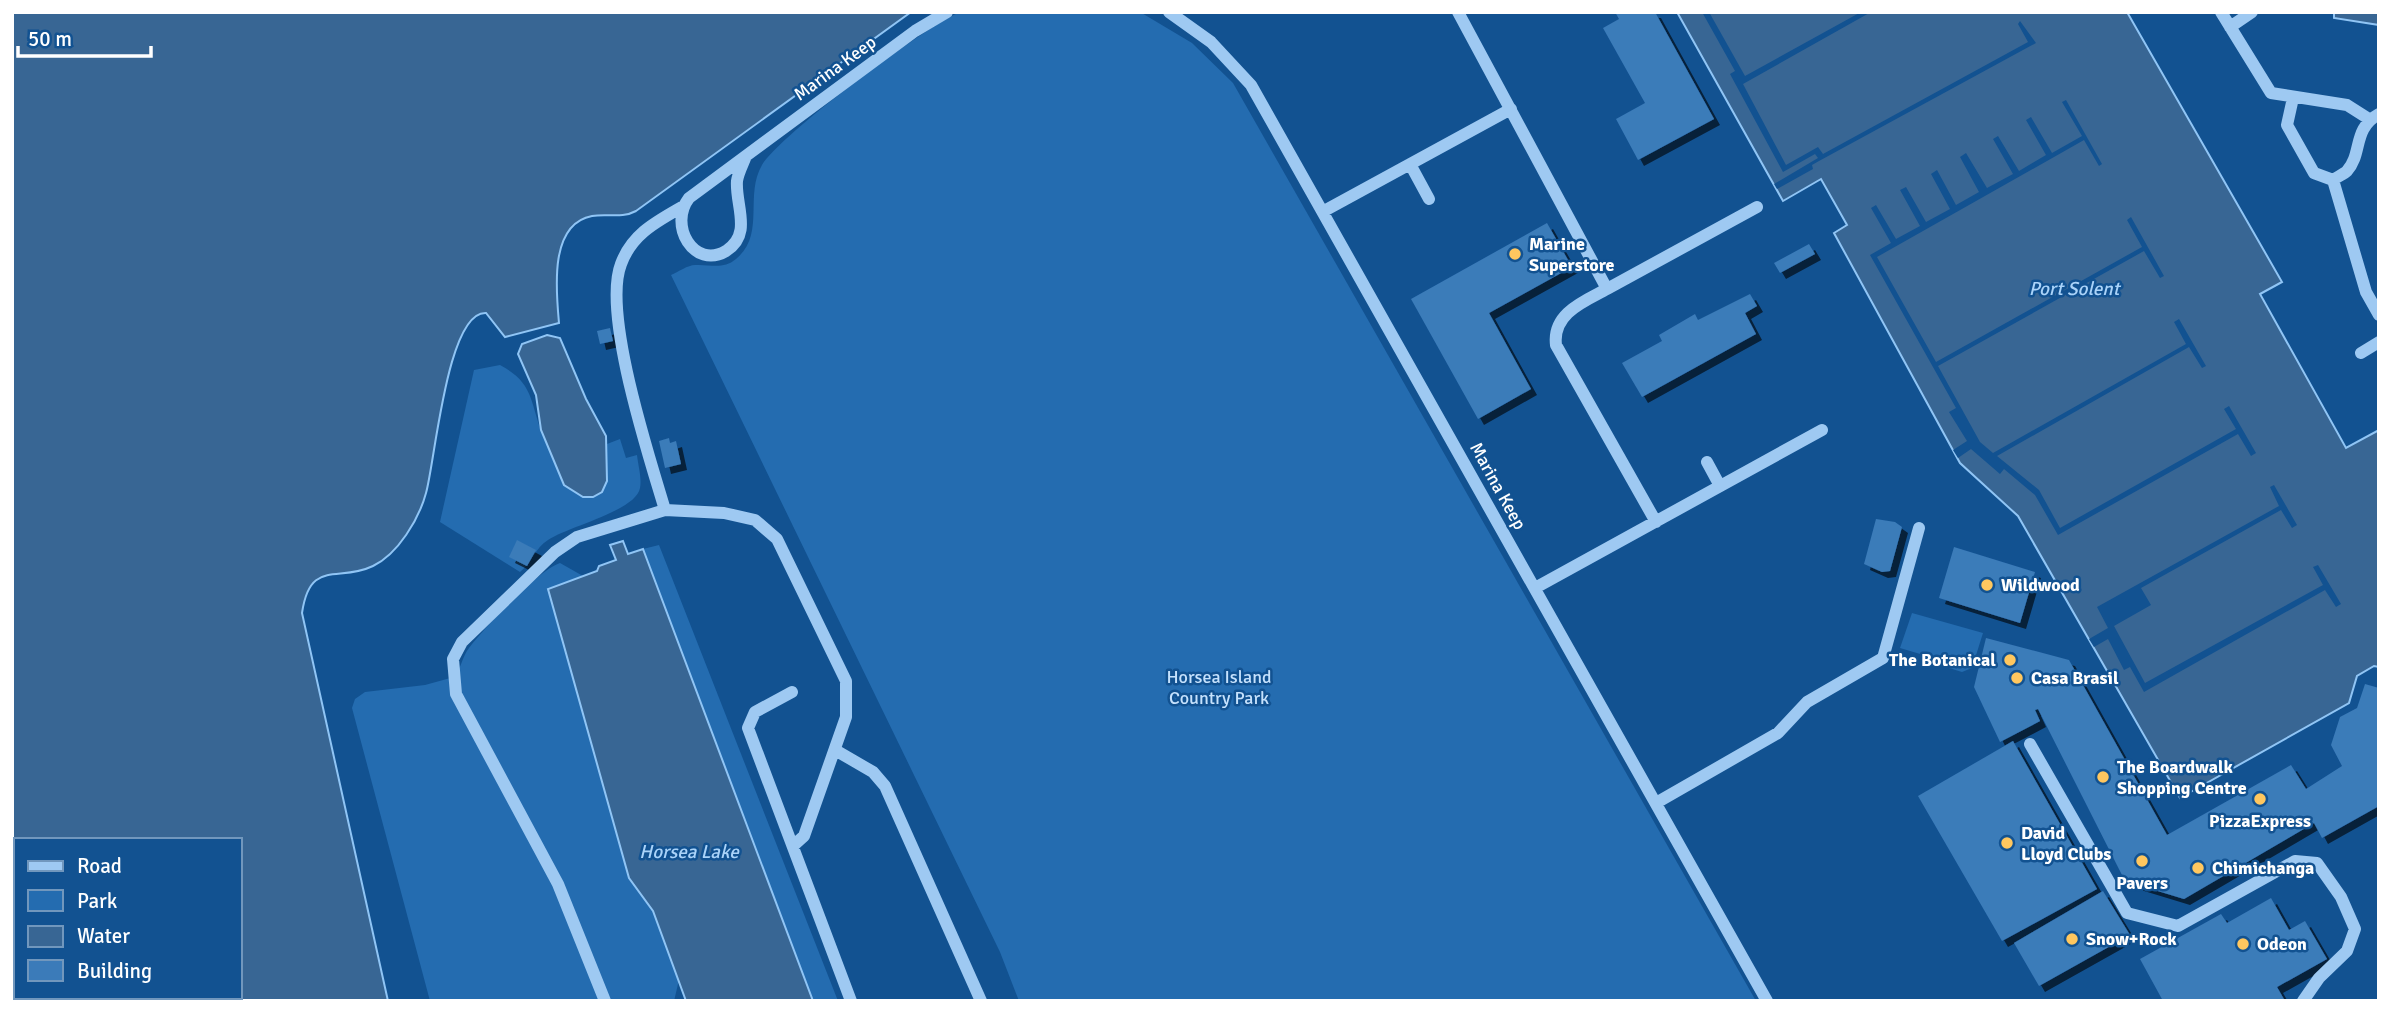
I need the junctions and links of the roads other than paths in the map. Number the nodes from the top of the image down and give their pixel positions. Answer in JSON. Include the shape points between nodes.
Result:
{"nodes":[{"id":1,"x":947,"y":12,"type":"edge"},
{"id":2,"x":1169,"y":12,"type":"edge"},
{"id":3,"x":1458,"y":12,"type":"edge"},
{"id":4,"x":2221,"y":12,"type":"edge"},
{"id":5,"x":2252,"y":12,"type":"edge"},
{"id":6,"x":2230,"y":27,"type":"junction"},
{"id":7,"x":2293,"y":97,"type":"junction"},
{"id":8,"x":1511,"y":109,"type":"junction"},
{"id":9,"x":2374,"y":117,"type":"edge"},
{"id":10,"x":746,"y":156,"type":"junction"},
{"id":11,"x":1410,"y":164,"type":"junction"},
{"id":12,"x":2333,"y":180,"type":"junction"},
{"id":13,"x":1429,"y":200,"type":"dead end"},
{"id":14,"x":682,"y":207,"type":"junction"},
{"id":15,"x":1757,"y":207,"type":"dead end"},
{"id":16,"x":1324,"y":211,"type":"junction"},
{"id":17,"x":1607,"y":289,"type":"junction"},
{"id":18,"x":2379,"y":315,"type":"edge"},
{"id":19,"x":2379,"y":342,"type":"edge"},
{"id":20,"x":2361,"y":353,"type":"dead end"},
{"id":21,"x":1822,"y":429,"type":"dead end"},
{"id":22,"x":1707,"y":462,"type":"dead end"},
{"id":23,"x":1720,"y":486,"type":"junction"},
{"id":24,"x":665,"y":510,"type":"junction"},
{"id":25,"x":1656,"y":522,"type":"junction"},
{"id":26,"x":1919,"y":528,"type":"dead end"},
{"id":27,"x":1535,"y":588,"type":"junction"},
{"id":28,"x":792,"y":692,"type":"dead end"},
{"id":29,"x":2030,"y":744,"type":"dead end"},
{"id":30,"x":835,"y":750,"type":"junction"},
{"id":31,"x":1656,"y":803,"type":"junction"},
{"id":32,"x":794,"y":845,"type":"junction"},
{"id":33,"x":605,"y":1001,"type":"edge"},
{"id":34,"x":851,"y":1001,"type":"edge"},
{"id":35,"x":981,"y":1001,"type":"edge"},
{"id":36,"x":1767,"y":1001,"type":"edge"},
{"id":37,"x":2303,"y":1001,"type":"edge"}],
"edges":[{"from":1,"to":10,"type":"street","name":"Marina Keep"},
{"from":2,"to":16,"type":"street","name":"Marina Keep","via":[[1211,42],[1251,85]]},
{"from":3,"to":8,"type":"street"},
{"from":4,"to":6,"type":"street"},
{"from":5,"to":6,"type":"street"},
{"from":6,"to":7,"type":"street","via":[[2272,93]]},
{"from":7,"to":9,"type":"street","via":[[2347,105]]},
{"from":7,"to":12,"type":"street","via":[[2287,125],[2314,173]]},
{"from":8,"to":11,"type":"street"},
{"from":8,"to":17,"type":"street"},
{"from":9,"to":12,"type":"street","via":[[2361,130],[2348,170]]},
{"from":10,"to":14,"type":"street","name":"Marina Keep"},
{"from":10,"to":14,"type":"street","via":[[737,178],[742,228],[727,251],[713,256],[699,253],[681,231]]},
{"from":11,"to":13,"type":"street"},
{"from":11,"to":16,"type":"street"},
{"from":12,"to":18,"type":"street","via":[[2366,292]]},
{"from":14,"to":24,"type":"street","name":"Marina Keep","via":[[636,238],[614,286],[617,320]]},
{"from":15,"to":17,"type":"street"},
{"from":16,"to":27,"type":"street","name":"Marina Keep"},
{"from":17,"to":25,"type":"street","via":[[1568,312],[1558,325],[1556,345]]},
{"from":19,"to":20,"type":"street"},
{"from":21,"to":23,"type":"street"},
{"from":22,"to":23,"type":"street"},
{"from":23,"to":25,"type":"street"},
{"from":24,"to":30,"type":"street","via":[[724,513],[755,520],[778,539],[846,681],[846,717]]},
{"from":24,"to":33,"type":"street","via":[[577,537],[555,552],[462,642],[453,659],[456,694],[558,884]]},
{"from":25,"to":27,"type":"street"},
{"from":26,"to":31,"type":"street","via":[[1883,658],[1807,702],[1778,733]]},
{"from":27,"to":31,"type":"street","name":"Marina Keep"},
{"from":28,"to":32,"type":"street","via":[[755,712],[748,728]]},
{"from":29,"to":37,"type":"street","via":[[2127,913],[2178,926],[2295,861],[2316,863],[2341,897],[2355,929],[2347,951]]},
{"from":30,"to":32,"type":"street","via":[[804,836]]},
{"from":30,"to":35,"type":"street","via":[[873,772],[885,786]]},
{"from":31,"to":36,"type":"street","name":"Marina Keep"},
{"from":32,"to":34,"type":"street"}]}
